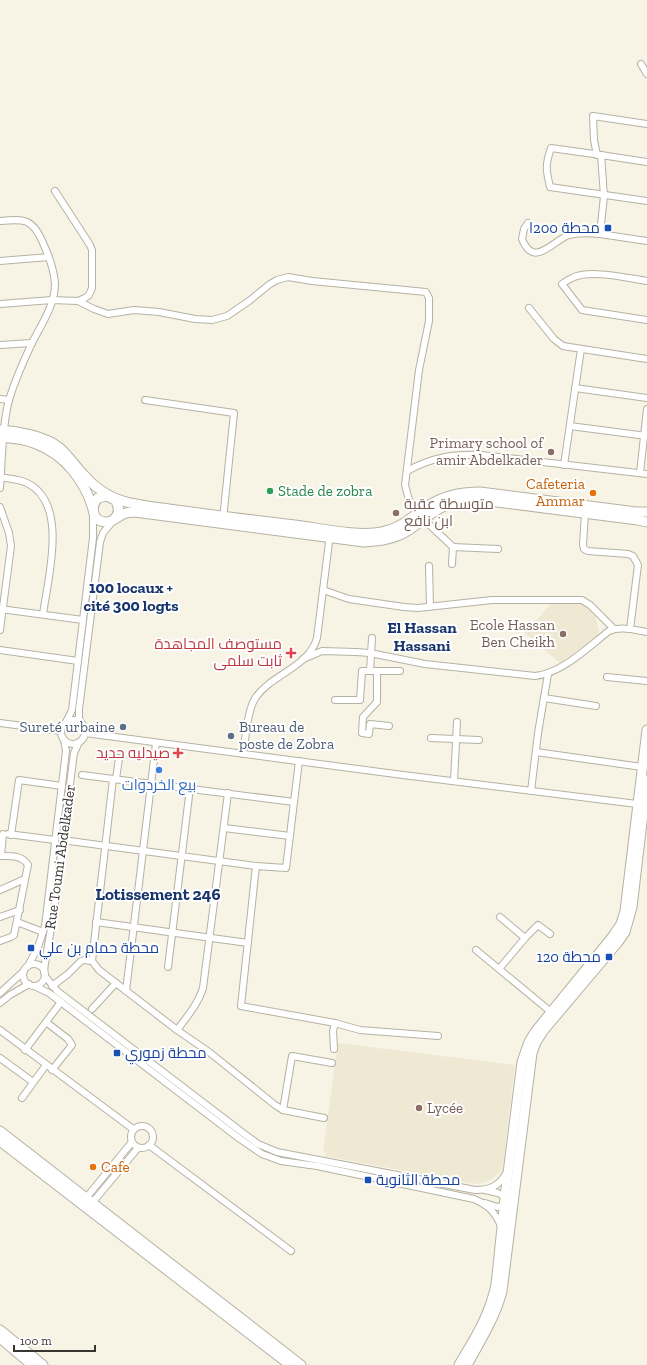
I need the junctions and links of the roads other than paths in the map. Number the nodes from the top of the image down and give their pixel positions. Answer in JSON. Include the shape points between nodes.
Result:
{"nodes":[{"id":1,"x":640,"y":64,"type":"dead end"},
{"id":2,"x":647,"y":74,"type":"edge"},
{"id":3,"x":647,"y":124,"type":"edge"},
{"id":4,"x":599,"y":155,"type":"junction"},
{"id":5,"x":647,"y":162,"type":"edge"},
{"id":6,"x":55,"y":191,"type":"dead end"},
{"id":7,"x":604,"y":196,"type":"junction"},
{"id":8,"x":647,"y":201,"type":"edge"},
{"id":9,"x":0,"y":221,"type":"edge"},
{"id":10,"x":528,"y":223,"type":"dead end"},
{"id":11,"x":600,"y":234,"type":"junction"},
{"id":12,"x":647,"y":241,"type":"edge"},
{"id":13,"x":49,"y":257,"type":"junction"},
{"id":14,"x":0,"y":261,"type":"edge"},
{"id":15,"x":647,"y":281,"type":"edge"},
{"id":16,"x":52,"y":300,"type":"junction"},
{"id":17,"x":78,"y":301,"type":"junction"},
{"id":18,"x":0,"y":304,"type":"edge"},
{"id":19,"x":529,"y":308,"type":"dead end"},
{"id":20,"x":647,"y":320,"type":"edge"},
{"id":21,"x":32,"y":343,"type":"junction"},
{"id":22,"x":0,"y":345,"type":"edge"},
{"id":23,"x":581,"y":349,"type":"junction"},
{"id":24,"x":647,"y":359,"type":"edge"},
{"id":25,"x":575,"y":388,"type":"junction"},
{"id":26,"x":647,"y":398,"type":"edge"},
{"id":27,"x":0,"y":399,"type":"edge"},
{"id":28,"x":9,"y":400,"type":"junction"},
{"id":29,"x":145,"y":400,"type":"dead end"},
{"id":30,"x":647,"y":409,"type":"edge"},
{"id":31,"x":570,"y":426,"type":"junction"},
{"id":32,"x":2,"y":433,"type":"edge"},
{"id":33,"x":645,"y":436,"type":"edge"},
{"id":34,"x":564,"y":464,"type":"junction"},
{"id":35,"x":407,"y":471,"type":"junction"},
{"id":36,"x":640,"y":473,"type":"junction"},
{"id":37,"x":647,"y":474,"type":"edge"},
{"id":38,"x":0,"y":477,"type":"edge"},
{"id":39,"x":0,"y":488,"type":"edge"},
{"id":40,"x":112,"y":497,"type":"junction"},
{"id":41,"x":0,"y":506,"type":"edge"},
{"id":42,"x":93,"y":510,"type":"junction"},
{"id":43,"x":647,"y":512,"type":"edge"},
{"id":44,"x":585,"y":513,"type":"junction"},
{"id":45,"x":421,"y":516,"type":"junction"},
{"id":46,"x":113,"y":520,"type":"junction"},
{"id":47,"x":223,"y":520,"type":"junction"},
{"id":48,"x":647,"y":522,"type":"edge"},
{"id":49,"x":330,"y":534,"type":"junction"},
{"id":50,"x":454,"y":547,"type":"junction"},
{"id":51,"x":498,"y":549,"type":"dead end"},
{"id":52,"x":452,"y":564,"type":"dead end"},
{"id":53,"x":429,"y":566,"type":"dead end"},
{"id":54,"x":323,"y":590,"type":"junction"},
{"id":55,"x":430,"y":606,"type":"junction"},
{"id":56,"x":2,"y":609,"type":"edge"},
{"id":57,"x":43,"y":614,"type":"junction"},
{"id":58,"x":83,"y":620,"type":"junction"},
{"id":59,"x":614,"y":629,"type":"junction"},
{"id":60,"x":630,"y":629,"type":"junction"},
{"id":61,"x":0,"y":630,"type":"edge"},
{"id":62,"x":647,"y":632,"type":"edge"},
{"id":63,"x":317,"y":638,"type":"junction"},
{"id":64,"x":372,"y":638,"type":"dead end"},
{"id":65,"x":0,"y":650,"type":"edge"},
{"id":66,"x":326,"y":651,"type":"junction"},
{"id":67,"x":370,"y":653,"type":"junction"},
{"id":68,"x":303,"y":659,"type":"junction"},
{"id":69,"x":78,"y":661,"type":"junction"},
{"id":70,"x":370,"y":671,"type":"junction"},
{"id":71,"x":377,"y":671,"type":"junction"},
{"id":72,"x":400,"y":671,"type":"dead end"},
{"id":73,"x":548,"y":674,"type":"junction"},
{"id":74,"x":607,"y":677,"type":"dead end"},
{"id":75,"x":647,"y":681,"type":"edge"},
{"id":76,"x":544,"y":698,"type":"junction"},
{"id":77,"x":335,"y":700,"type":"dead end"},
{"id":78,"x":596,"y":706,"type":"dead end"},
{"id":79,"x":66,"y":722,"type":"junction"},
{"id":80,"x":457,"y":722,"type":"dead end"},
{"id":81,"x":0,"y":723,"type":"edge"},
{"id":82,"x":83,"y":725,"type":"junction"},
{"id":83,"x":389,"y":726,"type":"dead end"},
{"id":84,"x":647,"y":730,"type":"edge"},
{"id":85,"x":61,"y":731,"type":"junction"},
{"id":86,"x":85,"y":733,"type":"junction"},
{"id":87,"x":431,"y":738,"type":"dead end"},
{"id":88,"x":456,"y":739,"type":"junction"},
{"id":89,"x":64,"y":740,"type":"junction"},
{"id":90,"x":479,"y":740,"type":"dead end"},
{"id":91,"x":79,"y":742,"type":"junction"},
{"id":92,"x":156,"y":743,"type":"junction"},
{"id":93,"x":536,"y":752,"type":"junction"},
{"id":94,"x":243,"y":754,"type":"junction"},
{"id":95,"x":119,"y":758,"type":"dead end"},
{"id":96,"x":299,"y":761,"type":"junction"},
{"id":97,"x":642,"y":767,"type":"junction"},
{"id":98,"x":82,"y":775,"type":"dead end"},
{"id":99,"x":114,"y":779,"type":"junction"},
{"id":100,"x":647,"y":780,"type":"edge"},
{"id":101,"x":454,"y":781,"type":"junction"},
{"id":102,"x":150,"y":784,"type":"junction"},
{"id":103,"x":62,"y":786,"type":"junction"},
{"id":104,"x":190,"y":788,"type":"junction"},
{"id":105,"x":531,"y":791,"type":"junction"},
{"id":106,"x":228,"y":793,"type":"junction"},
{"id":107,"x":294,"y":802,"type":"junction"},
{"id":108,"x":637,"y":804,"type":"junction"},
{"id":109,"x":224,"y":828,"type":"junction"},
{"id":110,"x":1,"y":833,"type":"edge"},
{"id":111,"x":11,"y":835,"type":"junction"},
{"id":112,"x":290,"y":836,"type":"junction"},
{"id":113,"x":59,"y":840,"type":"junction"},
{"id":114,"x":105,"y":846,"type":"junction"},
{"id":115,"x":142,"y":851,"type":"junction"},
{"id":116,"x":182,"y":856,"type":"junction"},
{"id":117,"x":220,"y":861,"type":"junction"},
{"id":118,"x":256,"y":866,"type":"junction"},
{"id":119,"x":25,"y":880,"type":"junction"},
{"id":120,"x":0,"y":890,"type":"edge"},
{"id":121,"x":20,"y":910,"type":"junction"},
{"id":122,"x":0,"y":917,"type":"edge"},
{"id":123,"x":500,"y":917,"type":"dead end"},
{"id":124,"x":17,"y":922,"type":"junction"},
{"id":125,"x":96,"y":922,"type":"junction"},
{"id":126,"x":134,"y":927,"type":"junction"},
{"id":127,"x":43,"y":932,"type":"junction"},
{"id":128,"x":172,"y":933,"type":"junction"},
{"id":129,"x":550,"y":934,"type":"dead end"},
{"id":130,"x":210,"y":938,"type":"junction"},
{"id":131,"x":525,"y":938,"type":"junction"},
{"id":132,"x":0,"y":941,"type":"edge"},
{"id":133,"x":248,"y":943,"type":"junction"},
{"id":134,"x":476,"y":950,"type":"dead end"},
{"id":135,"x":92,"y":961,"type":"junction"},
{"id":136,"x":168,"y":967,"type":"dead end"},
{"id":137,"x":26,"y":969,"type":"junction"},
{"id":138,"x":499,"y":970,"type":"junction"},
{"id":139,"x":45,"y":974,"type":"junction"},
{"id":140,"x":116,"y":983,"type":"junction"},
{"id":141,"x":31,"y":985,"type":"junction"},
{"id":142,"x":52,"y":986,"type":"junction"},
{"id":143,"x":126,"y":991,"type":"junction"},
{"id":144,"x":0,"y":993,"type":"edge"},
{"id":145,"x":61,"y":1002,"type":"junction"},
{"id":146,"x":0,"y":1003,"type":"edge"},
{"id":147,"x":92,"y":1009,"type":"dead end"},
{"id":148,"x":551,"y":1012,"type":"junction"},
{"id":149,"x":46,"y":1022,"type":"junction"},
{"id":150,"x":335,"y":1023,"type":"junction"},
{"id":151,"x":0,"y":1030,"type":"edge"},
{"id":152,"x":177,"y":1030,"type":"junction"},
{"id":153,"x":438,"y":1036,"type":"dead end"},
{"id":154,"x":334,"y":1048,"type":"dead end"},
{"id":155,"x":25,"y":1050,"type":"junction"},
{"id":156,"x":0,"y":1058,"type":"edge"},
{"id":157,"x":332,"y":1063,"type":"dead end"},
{"id":158,"x":46,"y":1066,"type":"junction"},
{"id":159,"x":52,"y":1070,"type":"junction"},
{"id":160,"x":33,"y":1082,"type":"junction"},
{"id":161,"x":22,"y":1098,"type":"dead end"},
{"id":162,"x":283,"y":1110,"type":"junction"},
{"id":163,"x":324,"y":1118,"type":"dead end"},
{"id":164,"x":133,"y":1129,"type":"junction"},
{"id":165,"x":0,"y":1131,"type":"edge"},
{"id":166,"x":0,"y":1141,"type":"edge"},
{"id":167,"x":132,"y":1142,"type":"junction"},
{"id":168,"x":149,"y":1145,"type":"junction"},
{"id":169,"x":138,"y":1148,"type":"junction"},
{"id":170,"x":508,"y":1171,"type":"junction"},
{"id":171,"x":485,"y":1190,"type":"junction"},
{"id":172,"x":505,"y":1196,"type":"junction"},
{"id":173,"x":89,"y":1200,"type":"junction"},
{"id":174,"x":482,"y":1202,"type":"junction"},
{"id":175,"x":509,"y":1205,"type":"junction"},
{"id":176,"x":502,"y":1228,"type":"junction"},
{"id":177,"x":291,"y":1252,"type":"dead end"},
{"id":178,"x":0,"y":1330,"type":"edge"},
{"id":179,"x":0,"y":1338,"type":"edge"},
{"id":180,"x":32,"y":1365,"type":"edge"},
{"id":181,"x":43,"y":1365,"type":"edge"},
{"id":182,"x":290,"y":1365,"type":"edge"},
{"id":183,"x":301,"y":1365,"type":"edge"},
{"id":184,"x":459,"y":1365,"type":"edge"},
{"id":185,"x":467,"y":1365,"type":"edge"}],
"edges":[{"from":1,"to":2,"type":"street"},
{"from":3,"to":4,"type":"street","via":[[593,116],[594,140]]},
{"from":4,"to":5,"type":"street"},
{"from":4,"to":7,"type":"street"},
{"from":4,"to":7,"type":"street","via":[[551,148],[546,161],[546,171],[550,187]]},
{"from":6,"to":17,"type":"street","via":[[92,250],[92,288],[90,295]]},
{"from":7,"to":8,"type":"street"},
{"from":7,"to":11,"type":"street"},
{"from":9,"to":13,"type":"street","via":[[23,219],[30,223],[40,234]]},
{"from":10,"to":11,"type":"street","via":[[522,239],[528,248],[537,253],[570,235]]},
{"from":11,"to":12,"type":"street"},
{"from":13,"to":14,"type":"street"},
{"from":13,"to":16,"type":"street","via":[[55,285]]},
{"from":15,"to":20,"type":"street","via":[[594,274],[572,278],[562,284],[582,310]]},
{"from":16,"to":17,"type":"street"},
{"from":16,"to":18,"type":"street"},
{"from":16,"to":21,"type":"street"},
{"from":17,"to":35,"type":"street","via":[[108,314],[134,310],[212,320],[227,316],[270,284],[288,277],[426,292],[429,298],[429,321],[419,370]]},
{"from":19,"to":23,"type":"street","via":[[558,344]]},
{"from":21,"to":22,"type":"street"},
{"from":21,"to":28,"type":"street"},
{"from":23,"to":24,"type":"street"},
{"from":23,"to":25,"type":"street"},
{"from":25,"to":26,"type":"street"},
{"from":25,"to":31,"type":"street"},
{"from":27,"to":28,"type":"street"},
{"from":28,"to":32,"type":"street"},
{"from":29,"to":47,"type":"street","via":[[234,413]]},
{"from":30,"to":33,"type":"street"},
{"from":31,"to":33,"type":"street"},
{"from":31,"to":34,"type":"street"},
{"from":32,"to":38,"type":"street"},
{"from":32,"to":40,"type":"street","via":[[37,437],[48,441],[59,448],[100,490]]},
{"from":32,"to":42,"type":"street","via":[[35,443],[53,452],[81,482]]},
{"from":33,"to":36,"type":"street"},
{"from":34,"to":35,"type":"street","via":[[465,454],[435,459]]},
{"from":34,"to":36,"type":"street"},
{"from":35,"to":45,"type":"street","via":[[406,494]]},
{"from":36,"to":37,"type":"street"},
{"from":38,"to":39,"type":"street"},
{"from":38,"to":57,"type":"street","via":[[20,480],[31,485],[43,498],[51,516],[53,534]]},
{"from":40,"to":42,"type":"street","via":[[98,498]]},
{"from":40,"to":46,"type":"street","via":[[119,508]]},
{"from":40,"to":47,"type":"street","via":[[135,504]]},
{"from":41,"to":56,"type":"street","via":[[11,546]]},
{"from":42,"to":46,"type":"street","via":[[96,518],[104,522]]},
{"from":42,"to":58,"type":"street","via":[[93,538]]},
{"from":43,"to":45,"type":"street","via":[[471,492],[453,494],[440,499],[428,506]]},
{"from":44,"to":45,"type":"street","via":[[474,499],[461,500]]},
{"from":44,"to":48,"type":"street"},
{"from":44,"to":60,"type":"street","via":[[584,549],[628,554],[638,565]]},
{"from":45,"to":49,"type":"street","via":[[382,532]]},
{"from":45,"to":50,"type":"street"},
{"from":46,"to":47,"type":"street","via":[[135,512]]},
{"from":46,"to":82,"type":"street","via":[[100,542],[79,709],[79,719]]},
{"from":47,"to":49,"type":"street"},
{"from":49,"to":54,"type":"street"},
{"from":50,"to":51,"type":"street"},
{"from":50,"to":52,"type":"street"},
{"from":53,"to":55,"type":"street"},
{"from":54,"to":55,"type":"street","via":[[365,602],[418,608]]},
{"from":54,"to":63,"type":"street"},
{"from":55,"to":59,"type":"street","via":[[492,600],[582,600]]},
{"from":56,"to":57,"type":"street"},
{"from":56,"to":61,"type":"street"},
{"from":57,"to":58,"type":"street"},
{"from":58,"to":69,"type":"street"},
{"from":59,"to":60,"type":"street"},
{"from":59,"to":73,"type":"street","via":[[561,668]]},
{"from":60,"to":62,"type":"street"},
{"from":63,"to":66,"type":"street","via":[[320,646]]},
{"from":63,"to":68,"type":"street","via":[[312,650]]},
{"from":64,"to":67,"type":"street"},
{"from":65,"to":69,"type":"street"},
{"from":66,"to":67,"type":"street"},
{"from":66,"to":68,"type":"street"},
{"from":67,"to":70,"type":"street"},
{"from":67,"to":73,"type":"street","via":[[425,664],[524,676]]},
{"from":68,"to":94,"type":"street","via":[[256,697],[250,710]]},
{"from":69,"to":79,"type":"street","via":[[72,710]]},
{"from":70,"to":71,"type":"street"},
{"from":70,"to":77,"type":"street","via":[[362,671],[360,700]]},
{"from":71,"to":72,"type":"street"},
{"from":71,"to":83,"type":"street","via":[[377,702],[363,717],[362,733],[369,734],[370,724]]},
{"from":73,"to":76,"type":"street"},
{"from":74,"to":75,"type":"street"},
{"from":76,"to":78,"type":"street"},
{"from":76,"to":93,"type":"street"},
{"from":79,"to":82,"type":"street","via":[[76,720]]},
{"from":79,"to":85,"type":"street"},
{"from":80,"to":88,"type":"street"},
{"from":81,"to":85,"type":"street"},
{"from":82,"to":86,"type":"street"},
{"from":84,"to":97,"type":"street"},
{"from":85,"to":89,"type":"street"},
{"from":86,"to":91,"type":"street"},
{"from":86,"to":92,"type":"street"},
{"from":87,"to":88,"type":"street"},
{"from":88,"to":90,"type":"street"},
{"from":88,"to":101,"type":"street"},
{"from":89,"to":91,"type":"street","via":[[71,744]]},
{"from":89,"to":103,"type":"street","name":"Rue Toumi Abdelkader","via":[[66,751]]},
{"from":91,"to":113,"type":"street","name":"Rue Toumi Abdelkader","via":[[74,753]]},
{"from":92,"to":94,"type":"street"},
{"from":92,"to":102,"type":"street"},
{"from":93,"to":97,"type":"street"},
{"from":93,"to":105,"type":"street"},
{"from":94,"to":96,"type":"street"},
{"from":95,"to":99,"type":"street"},
{"from":96,"to":101,"type":"street"},
{"from":96,"to":107,"type":"street"},
{"from":97,"to":108,"type":"street"},
{"from":98,"to":99,"type":"street"},
{"from":99,"to":102,"type":"street"},
{"from":99,"to":114,"type":"street"},
{"from":100,"to":175,"type":"street","via":[[632,907],[625,932],[536,1042],[532,1053]]},
{"from":101,"to":105,"type":"street"},
{"from":102,"to":104,"type":"street"},
{"from":102,"to":115,"type":"street"},
{"from":103,"to":111,"type":"street","via":[[19,780]]},
{"from":103,"to":113,"type":"street","name":"Rue Toumi Abdelkader"},
{"from":104,"to":106,"type":"street"},
{"from":104,"to":116,"type":"street"},
{"from":105,"to":108,"type":"street"},
{"from":106,"to":107,"type":"street"},
{"from":106,"to":109,"type":"street"},
{"from":107,"to":112,"type":"street"},
{"from":108,"to":148,"type":"street","via":[[625,911],[621,924]]},
{"from":109,"to":112,"type":"street"},
{"from":109,"to":117,"type":"street"},
{"from":110,"to":111,"type":"street"},
{"from":110,"to":119,"type":"street","via":[[1,856],[14,855],[26,861],[28,865]]},
{"from":111,"to":113,"type":"street"},
{"from":112,"to":118,"type":"street","via":[[286,868]]},
{"from":113,"to":114,"type":"street"},
{"from":113,"to":127,"type":"street","name":"Rue Toumi Abdelkader"},
{"from":113,"to":139,"type":"street","name":"Rue Toumi Abdelkader","via":[[53,917]]},
{"from":114,"to":115,"type":"street"},
{"from":114,"to":125,"type":"street"},
{"from":115,"to":116,"type":"street"},
{"from":115,"to":126,"type":"street"},
{"from":116,"to":117,"type":"street"},
{"from":116,"to":128,"type":"street"},
{"from":117,"to":118,"type":"street"},
{"from":117,"to":130,"type":"street"},
{"from":118,"to":133,"type":"street"},
{"from":119,"to":120,"type":"street"},
{"from":119,"to":121,"type":"street"},
{"from":121,"to":122,"type":"street"},
{"from":121,"to":124,"type":"street"},
{"from":123,"to":131,"type":"street"},
{"from":124,"to":127,"type":"street"},
{"from":124,"to":132,"type":"street","via":[[14,935]]},
{"from":125,"to":126,"type":"street"},
{"from":125,"to":135,"type":"street"},
{"from":126,"to":128,"type":"street"},
{"from":126,"to":143,"type":"street"},
{"from":127,"to":137,"type":"street","name":"Rue Toumi Abdelkader"},
{"from":128,"to":130,"type":"street"},
{"from":128,"to":136,"type":"street"},
{"from":129,"to":131,"type":"street","via":[[538,924]]},
{"from":130,"to":133,"type":"street"},
{"from":130,"to":152,"type":"street","via":[[201,996]]},
{"from":131,"to":138,"type":"street"},
{"from":133,"to":150,"type":"street","via":[[241,1006]]},
{"from":134,"to":138,"type":"street"},
{"from":135,"to":140,"type":"street"},
{"from":135,"to":142,"type":"street","via":[[81,961]]},
{"from":137,"to":139,"type":"street","via":[[32,964],[39,966]]},
{"from":137,"to":141,"type":"street","via":[[24,978]]},
{"from":137,"to":144,"type":"street","name":"Rue Toumi Abdelkader"},
{"from":138,"to":148,"type":"street"},
{"from":139,"to":141,"type":"street","via":[[42,982]]},
{"from":139,"to":142,"type":"street"},
{"from":140,"to":143,"type":"street"},
{"from":140,"to":147,"type":"street"},
{"from":141,"to":145,"type":"street","via":[[43,989]]},
{"from":141,"to":146,"type":"street"},
{"from":142,"to":171,"type":"street","via":[[243,1133],[268,1149]]},
{"from":143,"to":152,"type":"street"},
{"from":145,"to":149,"type":"street"},
{"from":145,"to":174,"type":"street","via":[[262,1154]]},
{"from":148,"to":170,"type":"street","via":[[529,1042],[522,1062]]},
{"from":149,"to":155,"type":"street"},
{"from":149,"to":159,"type":"street","via":[[72,1045]]},
{"from":150,"to":153,"type":"street","via":[[360,1030]]},
{"from":150,"to":154,"type":"street"},
{"from":151,"to":155,"type":"street"},
{"from":152,"to":162,"type":"street"},
{"from":155,"to":158,"type":"street"},
{"from":156,"to":160,"type":"street"},
{"from":157,"to":162,"type":"street","via":[[292,1056]]},
{"from":158,"to":159,"type":"street"},
{"from":158,"to":160,"type":"street"},
{"from":159,"to":164,"type":"street"},
{"from":160,"to":161,"type":"street"},
{"from":162,"to":163,"type":"street"},
{"from":164,"to":167,"type":"street","via":[[130,1136]]},
{"from":164,"to":168,"type":"street","via":[[139,1125],[150,1128],[153,1135]]},
{"from":165,"to":173,"type":"street"},
{"from":166,"to":182,"type":"street"},
{"from":167,"to":169,"type":"street"},
{"from":167,"to":173,"type":"street"},
{"from":168,"to":169,"type":"street"},
{"from":168,"to":177,"type":"street"},
{"from":169,"to":173,"type":"street"},
{"from":170,"to":171,"type":"street","via":[[499,1183]]},
{"from":170,"to":172,"type":"street"},
{"from":171,"to":172,"type":"street"},
{"from":172,"to":175,"type":"street"},
{"from":173,"to":183,"type":"street"},
{"from":174,"to":175,"type":"street","via":[[497,1207]]},
{"from":174,"to":176,"type":"street","via":[[494,1212]]},
{"from":175,"to":176,"type":"street"},
{"from":175,"to":185,"type":"street","via":[[502,1291],[492,1321]]},
{"from":176,"to":184,"type":"street","via":[[492,1303]]},
{"from":178,"to":181,"type":"street"},
{"from":179,"to":180,"type":"street"}]}
